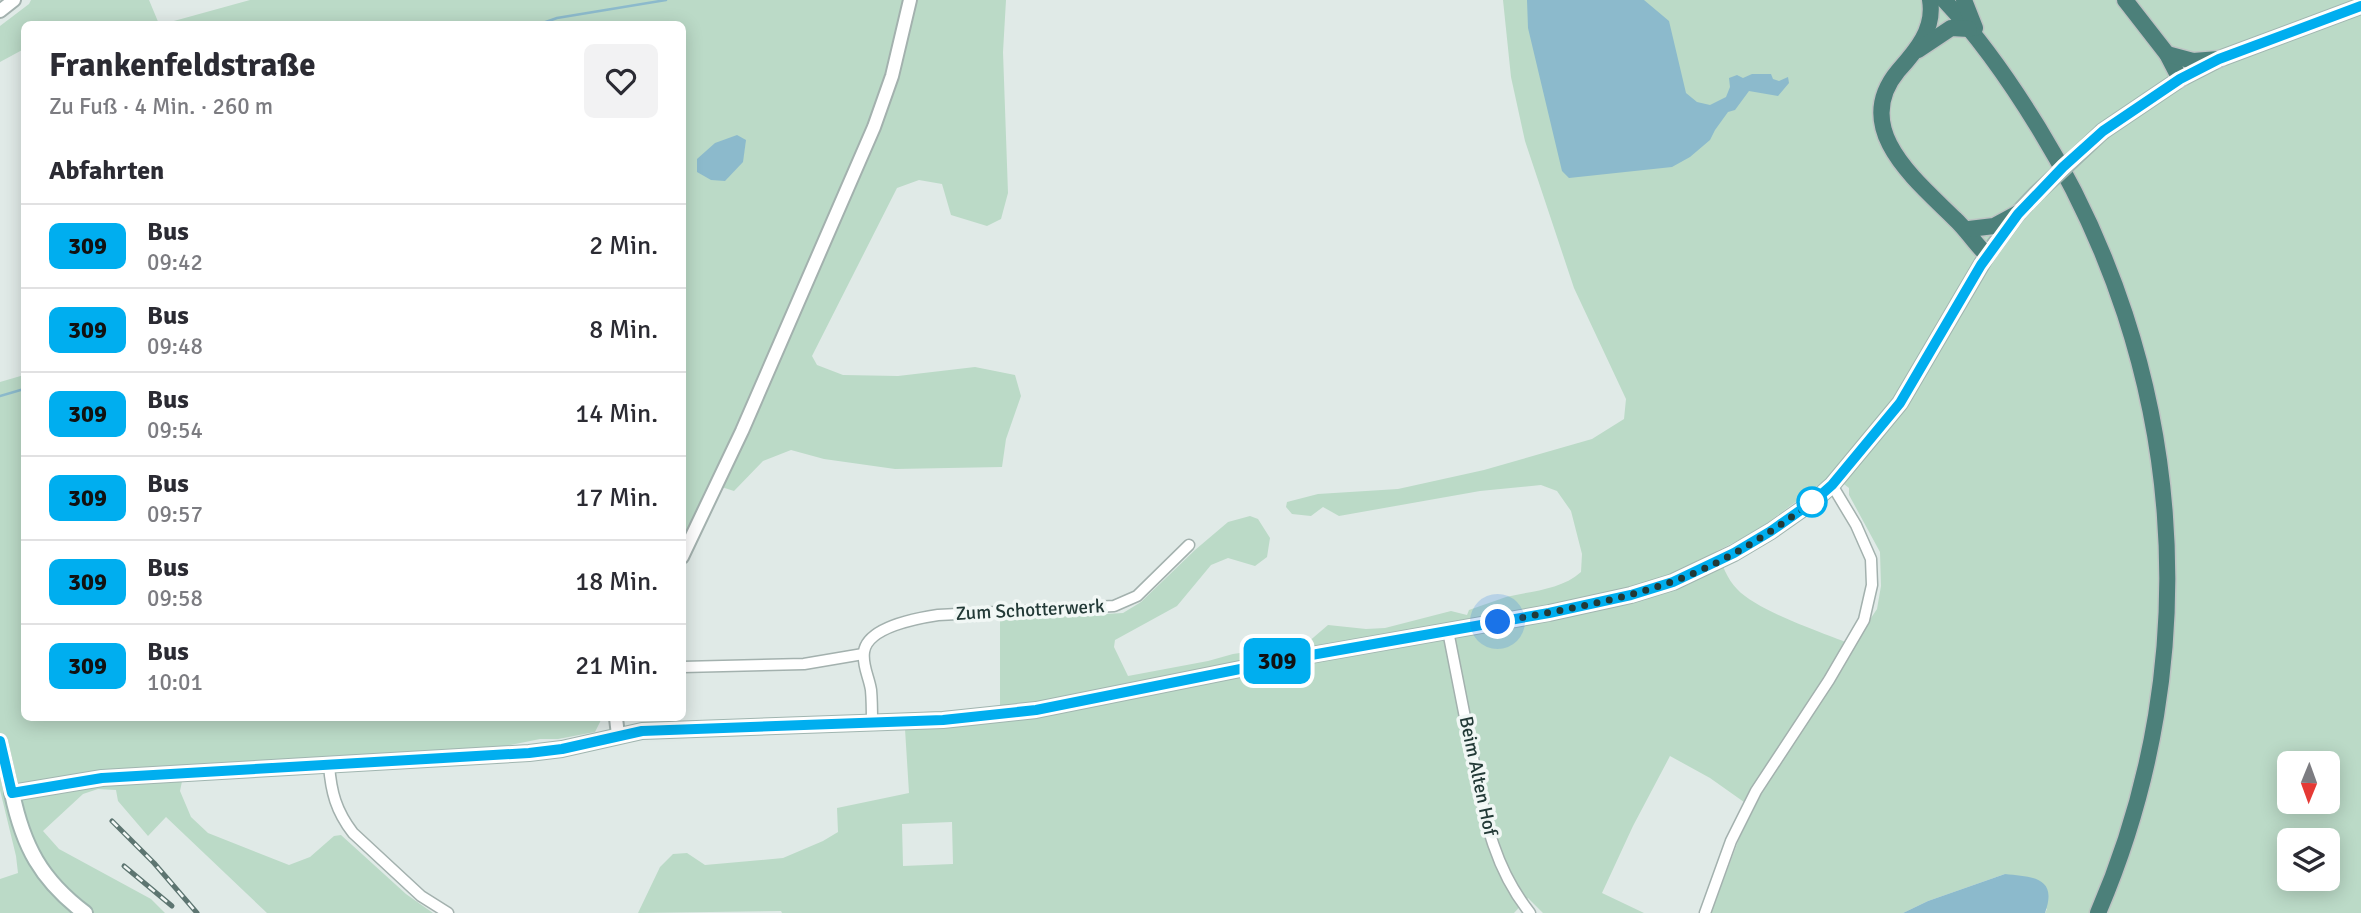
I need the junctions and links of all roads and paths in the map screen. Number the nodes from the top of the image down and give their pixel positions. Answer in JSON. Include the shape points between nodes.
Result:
{"nodes":[{"id":1,"x":14,"y":0,"type":"edge"},
{"id":2,"x":910,"y":0,"type":"edge"},
{"id":3,"x":1930,"y":0,"type":"edge"},
{"id":4,"x":1944,"y":0,"type":"edge"},
{"id":5,"x":1964,"y":0,"type":"edge"},
{"id":6,"x":2125,"y":0,"type":"edge"},
{"id":7,"x":2361,"y":6,"type":"edge"},
{"id":8,"x":0,"y":11,"type":"edge"},
{"id":9,"x":1969,"y":29,"type":"junction"},
{"id":10,"x":1981,"y":43,"type":"junction"},
{"id":11,"x":1915,"y":52,"type":"junction"},
{"id":12,"x":2167,"y":54,"type":"junction"},
{"id":13,"x":2219,"y":59,"type":"junction"},
{"id":14,"x":2180,"y":79,"type":"junction"},
{"id":15,"x":2018,"y":214,"type":"junction"},
{"id":16,"x":1965,"y":226,"type":"junction"},
{"id":17,"x":1989,"y":252,"type":"junction"},
{"id":18,"x":1832,"y":485,"type":"junction"},
{"id":19,"x":1189,"y":545,"type":"dead end"},
{"id":20,"x":686,"y":549,"type":"edge"},
{"id":21,"x":1448,"y":631,"type":"junction"},
{"id":22,"x":863,"y":654,"type":"junction"},
{"id":23,"x":686,"y":667,"type":"edge"},
{"id":24,"x":616,"y":721,"type":"edge"},
{"id":25,"x":872,"y":723,"type":"junction"},
{"id":26,"x":618,"y":735,"type":"junction"},
{"id":27,"x":0,"y":741,"type":"edge"},
{"id":28,"x":329,"y":765,"type":"junction"},
{"id":29,"x":6,"y":794,"type":"edge"},
{"id":30,"x":85,"y":913,"type":"edge"},
{"id":31,"x":448,"y":913,"type":"edge"},
{"id":32,"x":1530,"y":913,"type":"edge"},
{"id":33,"x":1705,"y":913,"type":"edge"},
{"id":34,"x":2098,"y":913,"type":"edge"}],
"edges":[{"from":1,"to":8,"type":"street"},
{"from":2,"to":20,"type":"street","via":[[874,127]]},
{"from":3,"to":11,"type":"highway","via":[[1930,22]]},
{"from":4,"to":9,"type":"highway"},
{"from":5,"to":10,"type":"highway"},
{"from":6,"to":12,"type":"highway"},
{"from":7,"to":13,"type":"main road"},
{"from":9,"to":10,"type":"highway"},
{"from":9,"to":11,"type":"highway","via":[[1951,28]]},
{"from":10,"to":34,"type":"highway","via":[[2026,107],[2076,194],[2108,264],[2135,340],[2163,487],[2168,583],[2160,689],[2138,799]]},
{"from":11,"to":16,"type":"highway","via":[[1885,92],[1882,115],[1886,136],[1900,163]]},
{"from":12,"to":13,"type":"highway","via":[[2193,61]]},
{"from":12,"to":14,"type":"highway"},
{"from":13,"to":14,"type":"main road"},
{"from":14,"to":15,"type":"main road","bridge":true,"via":[[2103,131]]},
{"from":15,"to":16,"type":"highway","via":[[1994,226]]},
{"from":15,"to":17,"type":"main road"},
{"from":16,"to":17,"type":"highway","via":[[1974,243]]},
{"from":17,"to":18,"type":"main road","via":[[1900,403]]},
{"from":18,"to":21,"type":"main road","via":[[1771,531],[1673,582],[1597,603]]},
{"from":18,"to":33,"type":"street","via":[[1871,559],[1872,585],[1864,620],[1756,790],[1731,841]]},
{"from":19,"to":22,"type":"street","name":"Zum Schotterwerk","via":[[1137,596],[1114,606],[961,612],[909,619],[874,636]]},
{"from":21,"to":25,"type":"main road","via":[[1036,710]]},
{"from":21,"to":32,"type":"street","name":"Beim Alten Hof","via":[[1492,845],[1506,878]]},
{"from":22,"to":23,"type":"street","via":[[804,664]]},
{"from":22,"to":25,"type":"street"},
{"from":24,"to":26,"type":"street"},
{"from":25,"to":26,"type":"main road","via":[[685,728]]},
{"from":26,"to":28,"type":"main road","via":[[529,753]]},
{"from":27,"to":29,"type":"street"},
{"from":28,"to":29,"type":"main road","via":[[102,778]]},
{"from":28,"to":31,"type":"street","via":[[333,800],[353,833],[421,896]]},
{"from":29,"to":30,"type":"main road","via":[[44,874]]}]}
